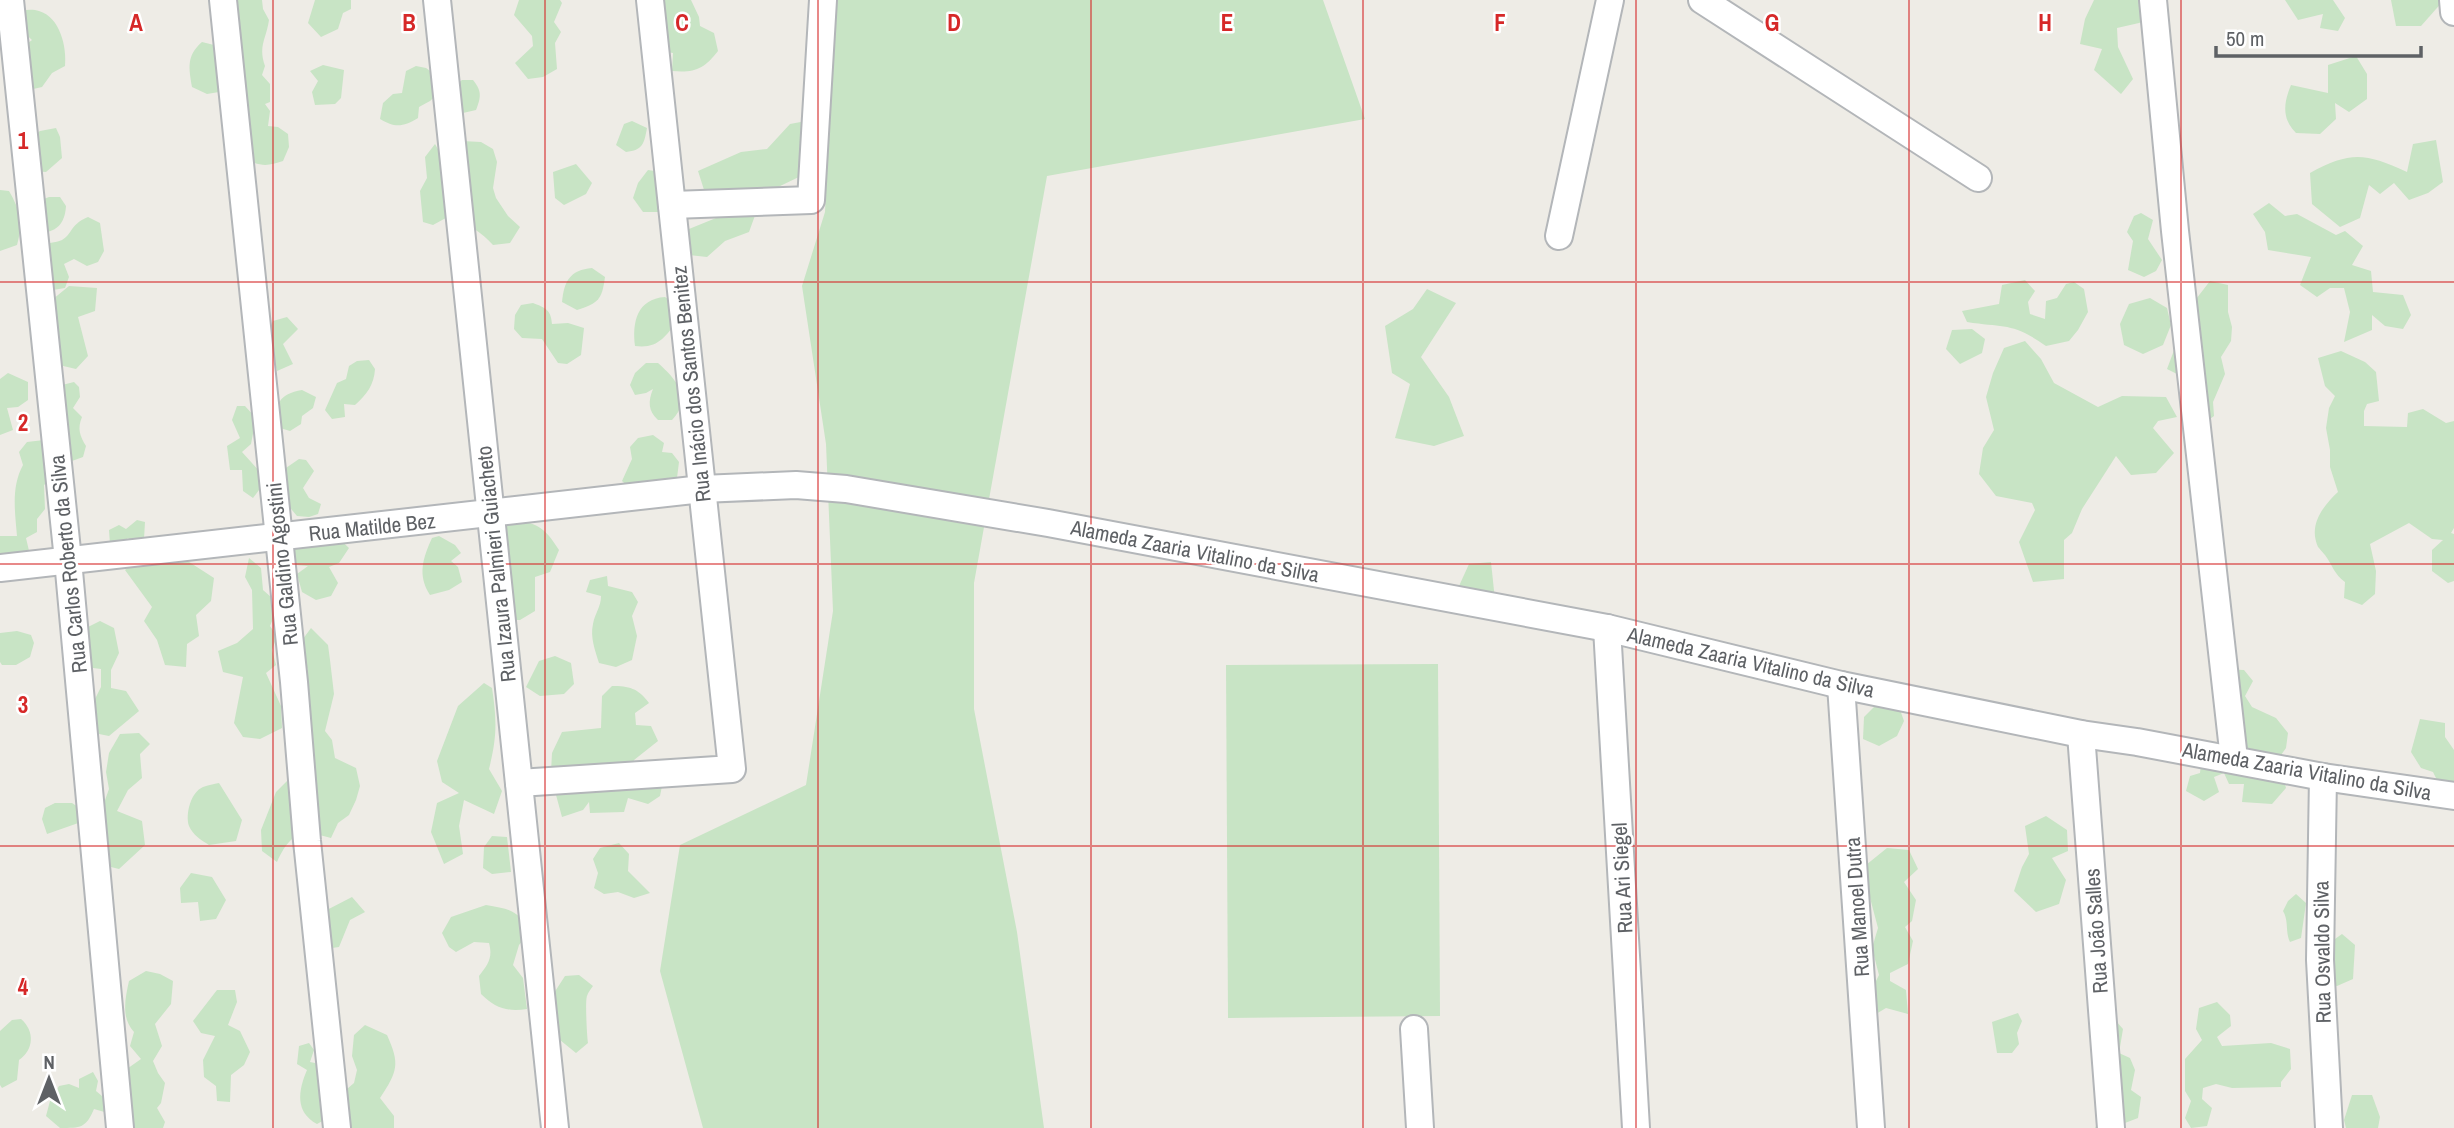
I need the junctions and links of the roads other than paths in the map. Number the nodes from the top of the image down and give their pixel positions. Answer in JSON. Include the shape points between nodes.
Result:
{"nodes":[{"id":1,"x":10,"y":0,"type":"edge"},
{"id":2,"x":223,"y":0,"type":"edge"},
{"id":3,"x":437,"y":0,"type":"edge"},
{"id":4,"x":650,"y":0,"type":"edge"},
{"id":5,"x":823,"y":0,"type":"edge"},
{"id":6,"x":1610,"y":0,"type":"edge"},
{"id":7,"x":1702,"y":0,"type":"edge"},
{"id":8,"x":2153,"y":0,"type":"edge"},
{"id":9,"x":2453,"y":0,"type":"edge"},
{"id":10,"x":2454,"y":12,"type":"edge"},
{"id":11,"x":1978,"y":178,"type":"dead end"},
{"id":12,"x":672,"y":205,"type":"junction"},
{"id":13,"x":1559,"y":236,"type":"dead end"},
{"id":14,"x":702,"y":489,"type":"junction"},
{"id":15,"x":491,"y":513,"type":"junction"},
{"id":16,"x":279,"y":537,"type":"junction"},
{"id":17,"x":68,"y":560,"type":"junction"},
{"id":18,"x":0,"y":568,"type":"edge"},
{"id":19,"x":1607,"y":628,"type":"junction"},
{"id":20,"x":1841,"y":685,"type":"junction"},
{"id":21,"x":2081,"y":734,"type":"junction"},
{"id":22,"x":2234,"y":759,"type":"junction"},
{"id":23,"x":2323,"y":776,"type":"junction"},
{"id":24,"x":519,"y":783,"type":"junction"},
{"id":25,"x":2454,"y":796,"type":"edge"},
{"id":26,"x":1414,"y":1029,"type":"dead end"},
{"id":27,"x":121,"y":1128,"type":"edge"},
{"id":28,"x":337,"y":1128,"type":"edge"},
{"id":29,"x":555,"y":1128,"type":"edge"},
{"id":30,"x":1420,"y":1128,"type":"edge"},
{"id":31,"x":1636,"y":1128,"type":"edge"},
{"id":32,"x":1871,"y":1128,"type":"edge"},
{"id":33,"x":2111,"y":1128,"type":"edge"},
{"id":34,"x":2329,"y":1128,"type":"edge"}],
"edges":[{"from":1,"to":17,"type":"street","name":"Rua Carlos Roberto da Silva"},
{"from":2,"to":16,"type":"street","name":"Rua Galdino Agostini"},
{"from":3,"to":15,"type":"street","name":"Rua Izaura Palmieri Guiacheto"},
{"from":4,"to":12,"type":"street","name":"Rua Inácio dos Santos Benitez"},
{"from":5,"to":12,"type":"street","via":[[811,200]]},
{"from":6,"to":13,"type":"street"},
{"from":7,"to":11,"type":"street"},
{"from":8,"to":22,"type":"street"},
{"from":9,"to":10,"type":"street"},
{"from":12,"to":14,"type":"street","name":"Rua Inácio dos Santos Benitez"},
{"from":14,"to":15,"type":"street","name":"Rua Matilde Bez"},
{"from":14,"to":19,"type":"street","name":"Alameda Zaaria Vitalino da Silva","via":[[796,485],[846,489]]},
{"from":14,"to":24,"type":"street","name":"Rua Inácio dos Santos Benitez","via":[[732,769]]},
{"from":15,"to":16,"type":"street","name":"Rua Matilde Bez"},
{"from":15,"to":24,"type":"street","name":"Rua Izaura Palmieri Guiacheto"},
{"from":16,"to":17,"type":"street","name":"Rua Matilde Bez"},
{"from":16,"to":28,"type":"street","name":"Rua Galdino Agostini"},
{"from":17,"to":18,"type":"street","name":"Rua Matilde Bez"},
{"from":17,"to":27,"type":"street","name":"Rua Carlos Roberto da Silva"},
{"from":19,"to":20,"type":"street","name":"Alameda Zaaria Vitalino da Silva"},
{"from":19,"to":31,"type":"street","name":"Rua Ari Siegel"},
{"from":20,"to":21,"type":"street","name":"Alameda Zaaria Vitalino da Silva"},
{"from":20,"to":32,"type":"street","name":"Rua Manoel Dutra"},
{"from":21,"to":22,"type":"street","name":"Alameda Zaaria Vitalino da Silva"},
{"from":21,"to":33,"type":"street","name":"Rua João Salles"},
{"from":22,"to":23,"type":"street","name":"Alameda Zaaria Vitalino da Silva"},
{"from":23,"to":25,"type":"street","name":"Alameda Zaaria Vitalino da Silva"},
{"from":23,"to":34,"type":"street","name":"Rua Osvaldo Silva","via":[[2320,960]]},
{"from":24,"to":29,"type":"street","name":"Rua Izaura Palmieri Guiacheto"},
{"from":26,"to":30,"type":"street"}]}
